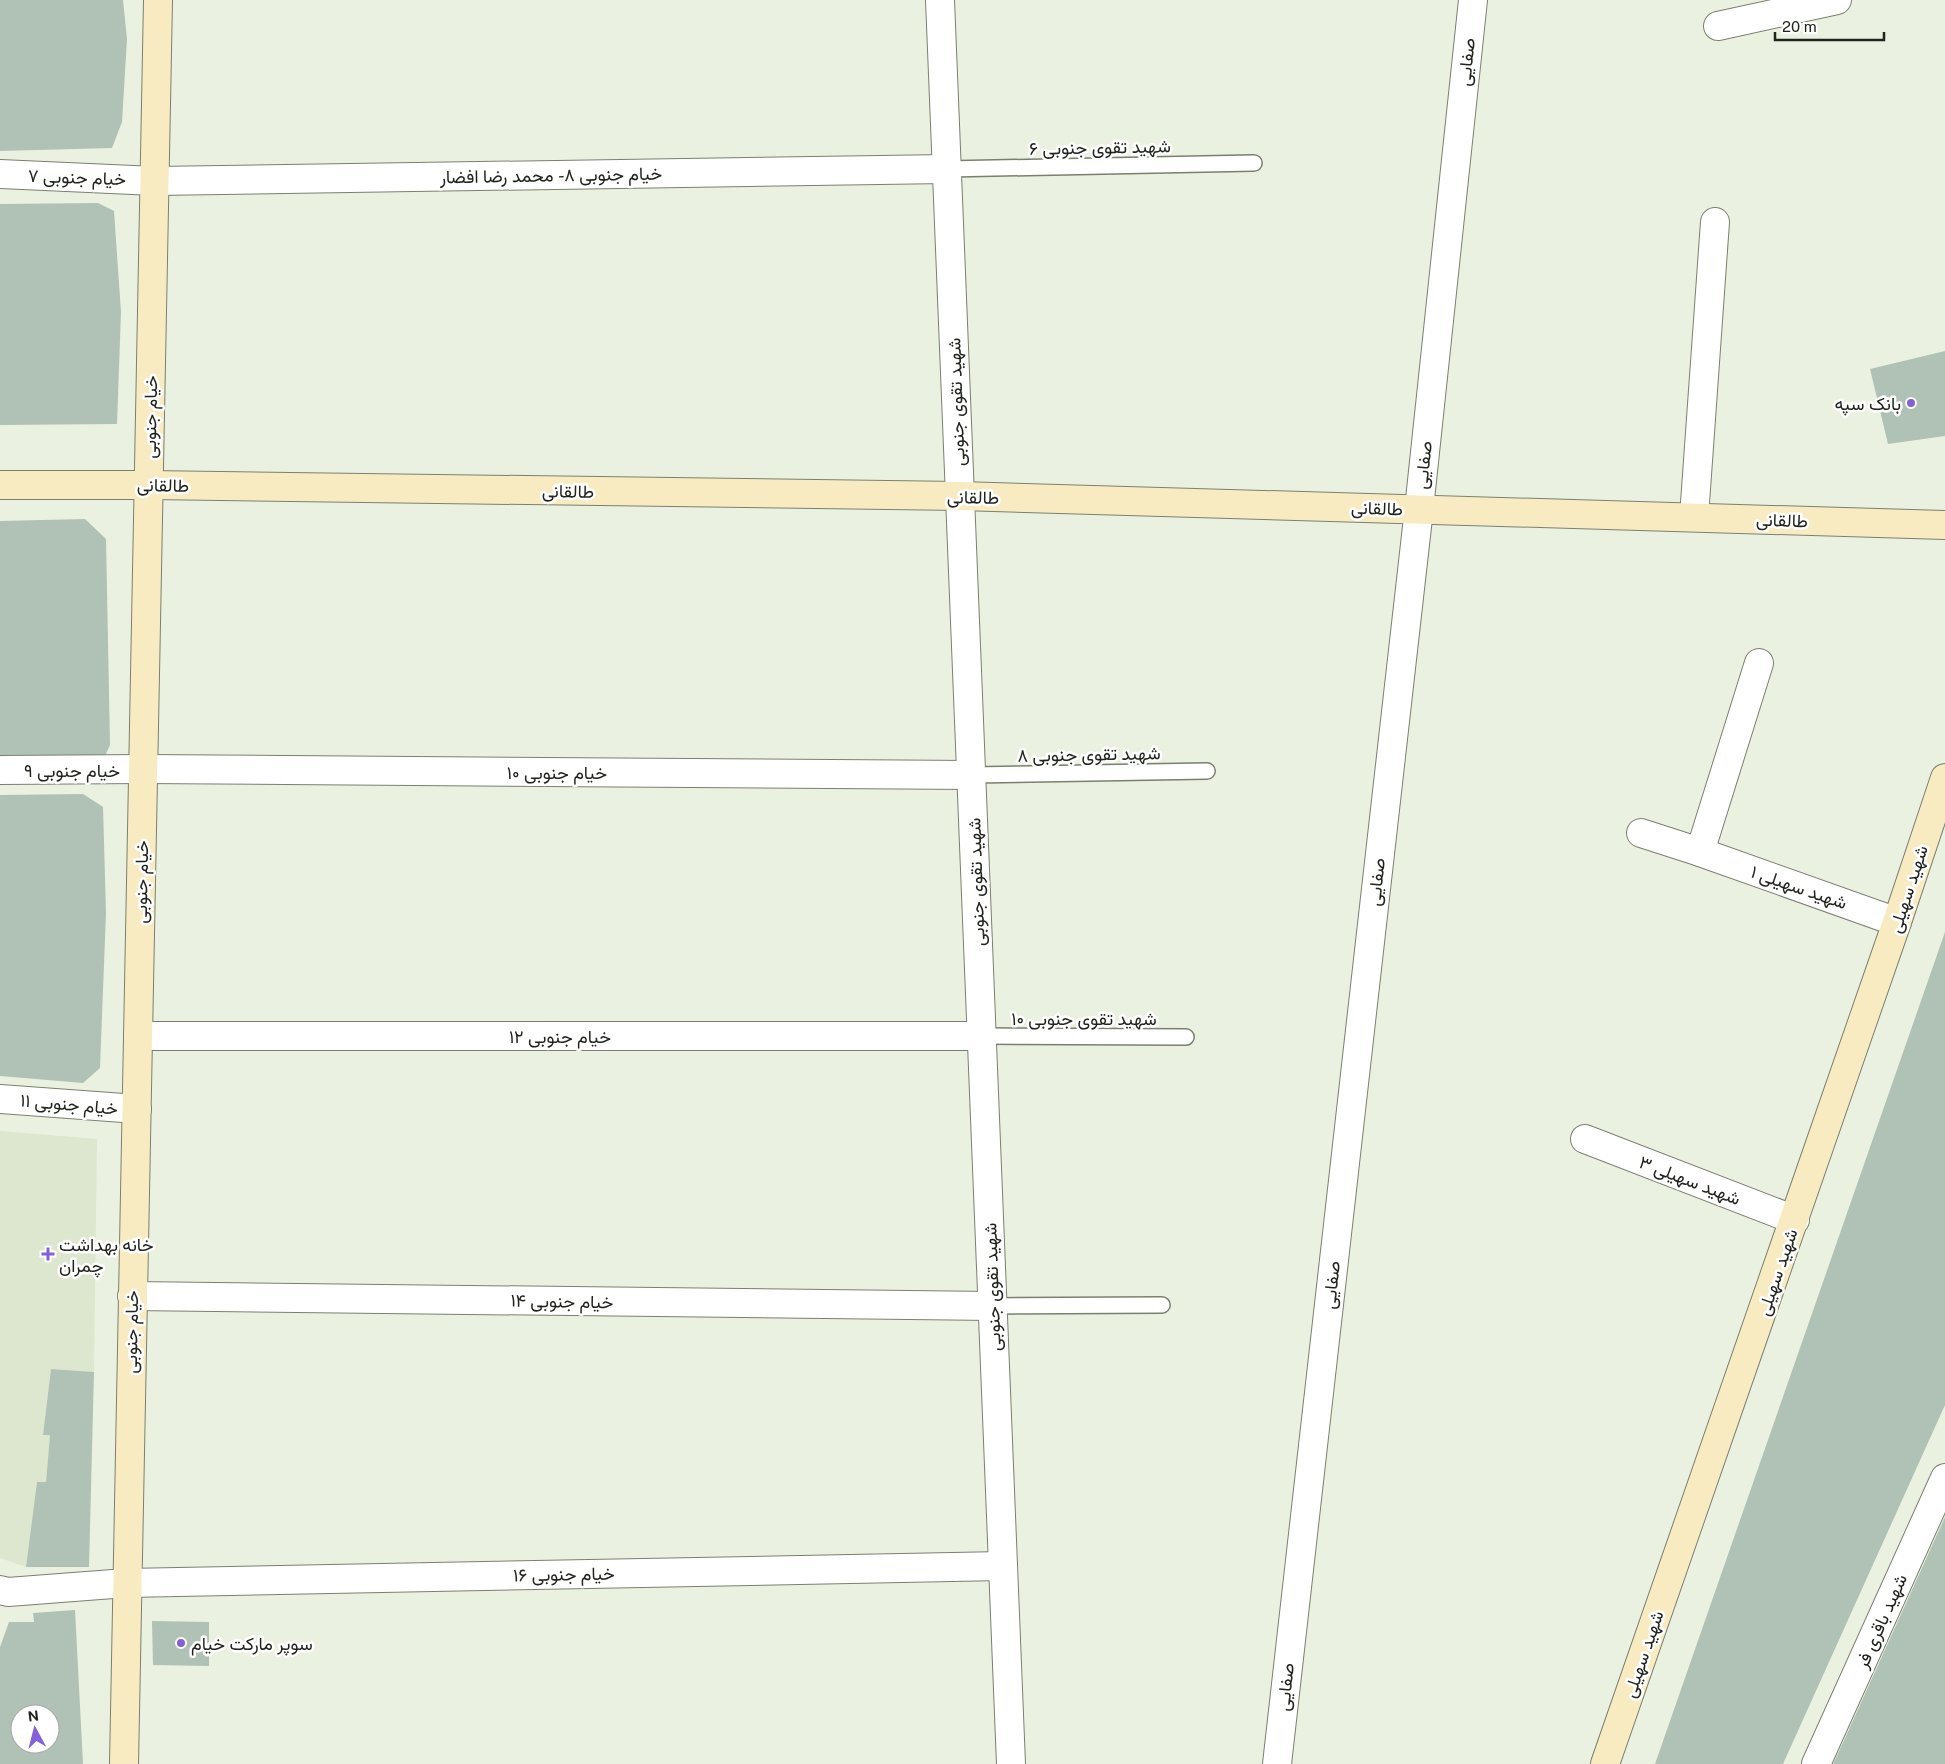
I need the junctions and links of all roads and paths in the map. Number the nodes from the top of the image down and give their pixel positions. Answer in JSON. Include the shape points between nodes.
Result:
{"nodes":[{"id":1,"x":158,"y":0,"type":"edge"},
{"id":2,"x":940,"y":0,"type":"edge"},
{"id":3,"x":1473,"y":0,"type":"edge"},
{"id":4,"x":1837,"y":0,"type":"edge"},
{"id":5,"x":1718,"y":26,"type":"dead end"},
{"id":6,"x":1254,"y":163,"type":"dead end"},
{"id":7,"x":947,"y":169,"type":"junction"},
{"id":8,"x":0,"y":174,"type":"edge"},
{"id":9,"x":155,"y":180,"type":"junction"},
{"id":10,"x":1715,"y":222,"type":"dead end"},
{"id":11,"x":0,"y":485,"type":"edge"},
{"id":12,"x":148,"y":485,"type":"junction"},
{"id":13,"x":960,"y":496,"type":"junction"},
{"id":14,"x":1418,"y":509,"type":"junction"},
{"id":15,"x":1694,"y":517,"type":"junction"},
{"id":16,"x":1945,"y":525,"type":"edge"},
{"id":17,"x":1759,"y":663,"type":"dead end"},
{"id":18,"x":144,"y":769,"type":"junction"},
{"id":19,"x":0,"y":770,"type":"edge"},
{"id":20,"x":1207,"y":771,"type":"dead end"},
{"id":21,"x":971,"y":775,"type":"junction"},
{"id":22,"x":1945,"y":778,"type":"edge"},
{"id":23,"x":1641,"y":834,"type":"dead end"},
{"id":24,"x":1700,"y":852,"type":"junction"},
{"id":25,"x":1898,"y":922,"type":"junction"},
{"id":26,"x":138,"y":1036,"type":"junction"},
{"id":27,"x":982,"y":1036,"type":"junction"},
{"id":28,"x":1186,"y":1037,"type":"dead end"},
{"id":29,"x":0,"y":1099,"type":"edge"},
{"id":30,"x":137,"y":1110,"type":"junction"},
{"id":31,"x":1585,"y":1139,"type":"dead end"},
{"id":32,"x":1795,"y":1220,"type":"junction"},
{"id":33,"x":132,"y":1296,"type":"junction"},
{"id":34,"x":1162,"y":1305,"type":"dead end"},
{"id":35,"x":993,"y":1306,"type":"junction"},
{"id":36,"x":1945,"y":1478,"type":"edge"},
{"id":37,"x":1003,"y":1566,"type":"junction"},
{"id":38,"x":126,"y":1583,"type":"junction"},
{"id":39,"x":3,"y":1598,"type":"edge"},
{"id":40,"x":124,"y":1764,"type":"edge"},
{"id":41,"x":1011,"y":1764,"type":"edge"},
{"id":42,"x":1277,"y":1764,"type":"edge"},
{"id":43,"x":1605,"y":1764,"type":"edge"},
{"id":44,"x":1816,"y":1764,"type":"edge"}],
"edges":[{"from":1,"to":9,"type":"street","name":"خیام جنوبی"},
{"from":2,"to":7,"type":"street","name":"شهید تقوی جنوبی"},
{"from":3,"to":14,"type":"street","name":"صفایی"},
{"from":4,"to":5,"type":"street"},
{"from":6,"to":7,"type":"lane","name":"شهید تقوی جنوبی ۶"},
{"from":7,"to":9,"type":"street","name":"خیام جنوبی ۸ - محمد رضا افضار"},
{"from":7,"to":13,"type":"street","name":"شهید تقوی جنوبی"},
{"from":8,"to":9,"type":"street","name":"خیام جنوبی ۷"},
{"from":9,"to":12,"type":"street","name":"خیام جنوبی"},
{"from":10,"to":15,"type":"street"},
{"from":11,"to":12,"type":"street","name":"طالقانی"},
{"from":12,"to":13,"type":"street","name":"طالقانی"},
{"from":12,"to":18,"type":"street","name":"خیام جنوبی"},
{"from":13,"to":14,"type":"street","name":"طالقانی"},
{"from":13,"to":21,"type":"street","name":"شهید تقوی جنوبی"},
{"from":14,"to":15,"type":"street","name":"طالقانی"},
{"from":14,"to":42,"type":"street","name":"صفایی"},
{"from":15,"to":16,"type":"street","name":"طالقانی"},
{"from":17,"to":24,"type":"street"},
{"from":18,"to":19,"type":"street","name":"خیام جنوبی ۹"},
{"from":18,"to":21,"type":"street","name":"خیام جنوبی ۱۰"},
{"from":18,"to":26,"type":"street","name":"خیام جنوبی"},
{"from":20,"to":21,"type":"lane","name":"شهید تقوی جنوبی ۸"},
{"from":21,"to":27,"type":"street","name":"شهید تقوی جنوبی"},
{"from":22,"to":25,"type":"street","name":"شهید سهیلی"},
{"from":23,"to":24,"type":"street","name":"شهید سهیلی ۱"},
{"from":24,"to":25,"type":"street","name":"شهید سهیلی ۱"},
{"from":25,"to":32,"type":"street","name":"شهید سهیلی"},
{"from":26,"to":27,"type":"street","name":"خیام جنوبی ۱۲"},
{"from":26,"to":30,"type":"street","name":"خیام جنوبی"},
{"from":27,"to":28,"type":"lane","name":"شهید تقوی جنوبی ۱۰"},
{"from":27,"to":35,"type":"street","name":"شهید تقوی جنوبی"},
{"from":29,"to":30,"type":"street","name":"خیام جنوبی ۱۱"},
{"from":30,"to":33,"type":"street","name":"خیام جنوبی"},
{"from":31,"to":32,"type":"street","name":"شهید سهیلی ۳"},
{"from":32,"to":43,"type":"street","name":"شهید سهیلی"},
{"from":33,"to":35,"type":"street","name":"خیام جنوبی ۱۴"},
{"from":33,"to":38,"type":"street","name":"خیام جنوبی"},
{"from":34,"to":35,"type":"lane"},
{"from":35,"to":37,"type":"street","name":"شهید تقوی جنوبی"},
{"from":36,"to":44,"type":"street","name":"شهید باقری فر"},
{"from":37,"to":38,"type":"street","name":"خیام جنوبی ۱۶"},
{"from":37,"to":41,"type":"street","name":"شهید تقوی جنوبی"},
{"from":38,"to":39,"type":"street","name":"خیام جنوبی ۱۶"},
{"from":38,"to":40,"type":"street","name":"خیام جنوبی"}]}
